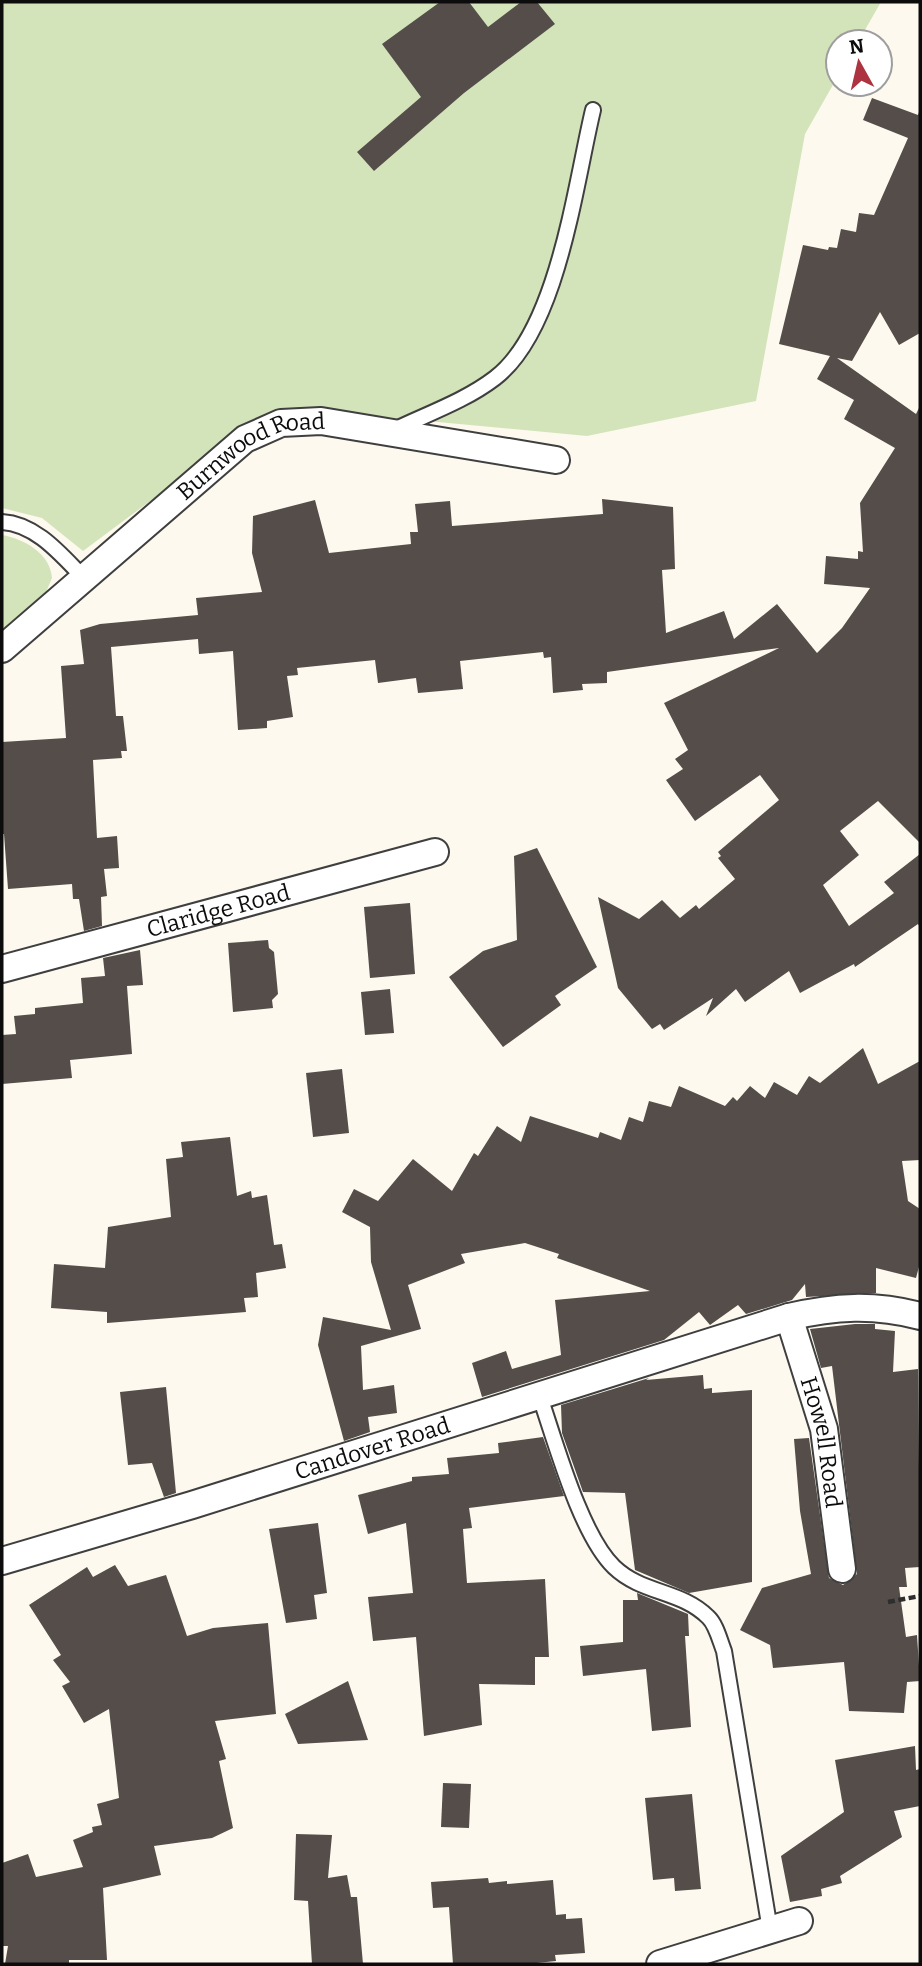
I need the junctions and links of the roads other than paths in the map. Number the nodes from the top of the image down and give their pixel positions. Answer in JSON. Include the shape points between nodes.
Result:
{"nodes":[{"id":1,"x":593,"y":110,"type":"dead end"},
{"id":2,"x":386,"y":433,"type":"junction"},
{"id":3,"x":556,"y":460,"type":"dead end"},
{"id":4,"x":2,"y":522,"type":"edge"},
{"id":5,"x":85,"y":579,"type":"junction"},
{"id":6,"x":2,"y":649,"type":"edge"},
{"id":7,"x":435,"y":852,"type":"dead end"},
{"id":8,"x":2,"y":969,"type":"edge"},
{"id":9,"x":920,"y":1316,"type":"edge"},
{"id":10,"x":789,"y":1317,"type":"junction"},
{"id":11,"x":539,"y":1394,"type":"junction"},
{"id":12,"x":2,"y":1561,"type":"edge"},
{"id":13,"x":842,"y":1569,"type":"dead end"},
{"id":14,"x":799,"y":1921,"type":"dead end"},
{"id":15,"x":771,"y":1930,"type":"junction"},
{"id":16,"x":660,"y":1964,"type":"edge"}],
"edges":[{"from":1,"to":2,"type":"lane","via":[[554,282],[527,340],[496,377]]},
{"from":2,"to":3,"type":"street","name":"Burnwood Road"},
{"from":2,"to":5,"type":"street","name":"Burnwood Road","via":[[296,419],[263,428],[216,462]]},
{"from":4,"to":5,"type":"lane","via":[[24,526],[42,537]]},
{"from":5,"to":6,"type":"street","name":"Burnwood Road"},
{"from":7,"to":8,"type":"street","name":"Claridge Road"},
{"from":9,"to":10,"type":"street","name":"Candover Road","via":[[871,1306],[844,1306]]},
{"from":10,"to":11,"type":"street","name":"Candover Road"},
{"from":10,"to":13,"type":"street","name":"Howell Road","via":[[824,1429]]},
{"from":11,"to":12,"type":"street","name":"Candover Road"},
{"from":11,"to":15,"type":"lane","via":[[577,1501],[611,1564],[633,1584],[675,1596],[709,1617],[724,1651]]},
{"from":14,"to":15,"type":"street"},
{"from":15,"to":16,"type":"street"}]}
